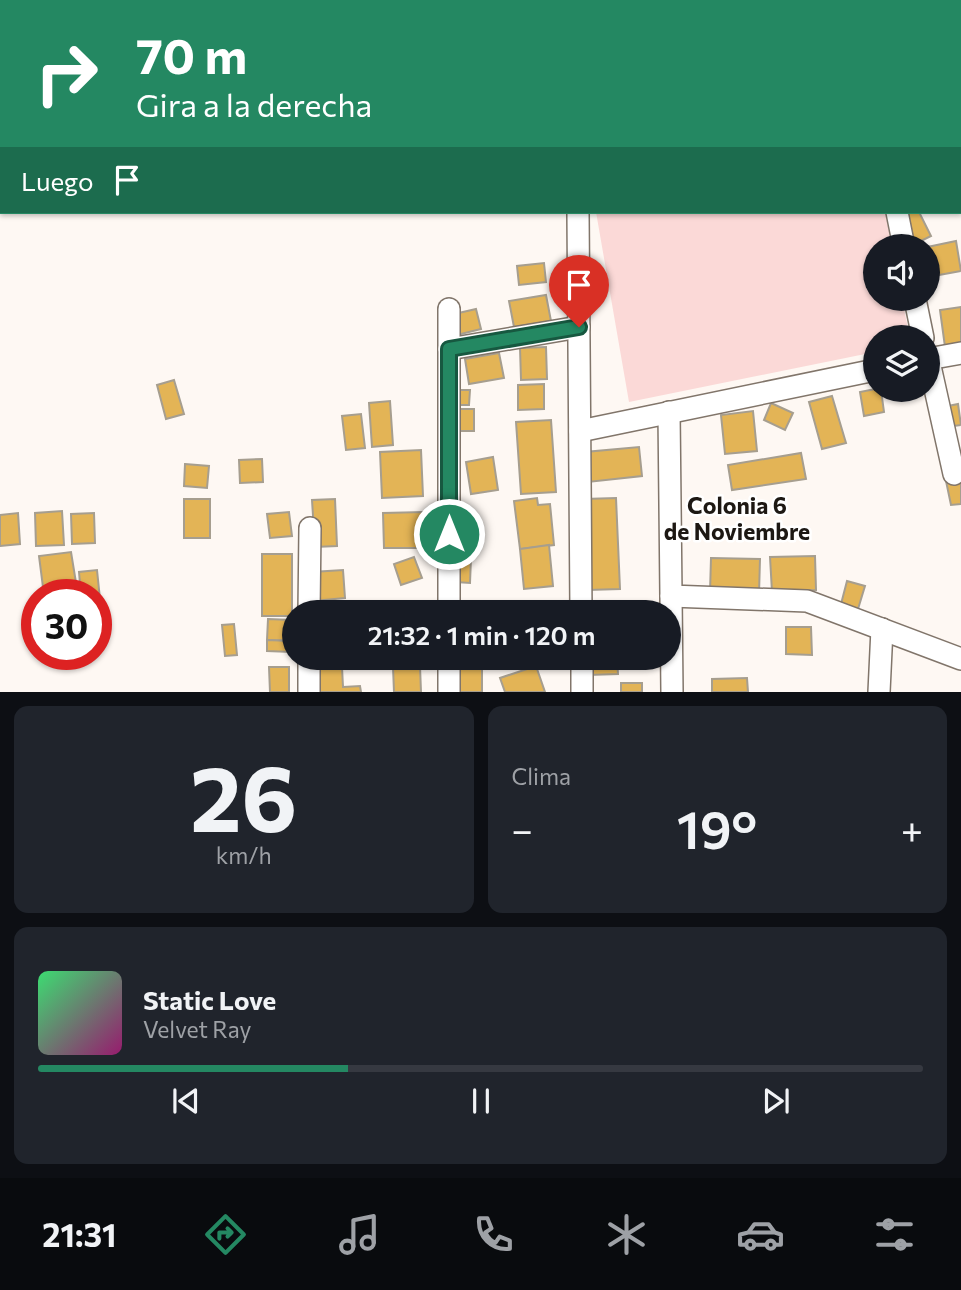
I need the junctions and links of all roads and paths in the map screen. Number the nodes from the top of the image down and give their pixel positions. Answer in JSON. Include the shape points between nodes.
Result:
{"nodes":[{"id":1,"x":578,"y":214,"type":"edge"},
{"id":2,"x":897,"y":214,"type":"edge"},
{"id":3,"x":901,"y":234,"type":"edge"},
{"id":4,"x":449,"y":309,"type":"dead end"},
{"id":5,"x":579,"y":327,"type":"junction"},
{"id":6,"x":449,"y":349,"type":"junction"},
{"id":7,"x":961,"y":353,"type":"edge"},
{"id":8,"x":940,"y":356,"type":"edge"},
{"id":9,"x":863,"y":372,"type":"edge"},
{"id":10,"x":938,"y":402,"type":"edge"},
{"id":11,"x":669,"y":412,"type":"junction"},
{"id":12,"x":580,"y":430,"type":"junction"},
{"id":13,"x":954,"y":474,"type":"dead end"},
{"id":14,"x":310,"y":528,"type":"dead end"},
{"id":15,"x":671,"y":596,"type":"junction"},
{"id":16,"x":309,"y":600,"type":"edge"},
{"id":17,"x":449,"y":600,"type":"edge"},
{"id":18,"x":581,"y":600,"type":"edge"},
{"id":19,"x":882,"y":629,"type":"junction"},
{"id":20,"x":961,"y":659,"type":"edge"},
{"id":21,"x":309,"y":670,"type":"edge"},
{"id":22,"x":449,"y":670,"type":"edge"},
{"id":23,"x":582,"y":670,"type":"edge"},
{"id":24,"x":309,"y":691,"type":"edge"},
{"id":25,"x":449,"y":691,"type":"edge"},
{"id":26,"x":582,"y":691,"type":"edge"},
{"id":27,"x":672,"y":691,"type":"edge"},
{"id":28,"x":878,"y":691,"type":"edge"}],
"edges":[{"from":1,"to":5,"type":"street"},
{"from":2,"to":3,"type":"street"},
{"from":4,"to":6,"type":"street"},
{"from":5,"to":6,"type":"street"},
{"from":5,"to":12,"type":"street"},
{"from":6,"to":17,"type":"street"},
{"from":7,"to":8,"type":"street"},
{"from":9,"to":11,"type":"street"},
{"from":10,"to":13,"type":"street"},
{"from":11,"to":12,"type":"street"},
{"from":11,"to":15,"type":"street"},
{"from":12,"to":18,"type":"street"},
{"from":14,"to":16,"type":"street"},
{"from":15,"to":19,"type":"street","via":[[807,601]]},
{"from":15,"to":27,"type":"street"},
{"from":19,"to":20,"type":"street"},
{"from":19,"to":28,"type":"street"},
{"from":21,"to":24,"type":"street"},
{"from":22,"to":25,"type":"street"},
{"from":23,"to":26,"type":"street"}]}
